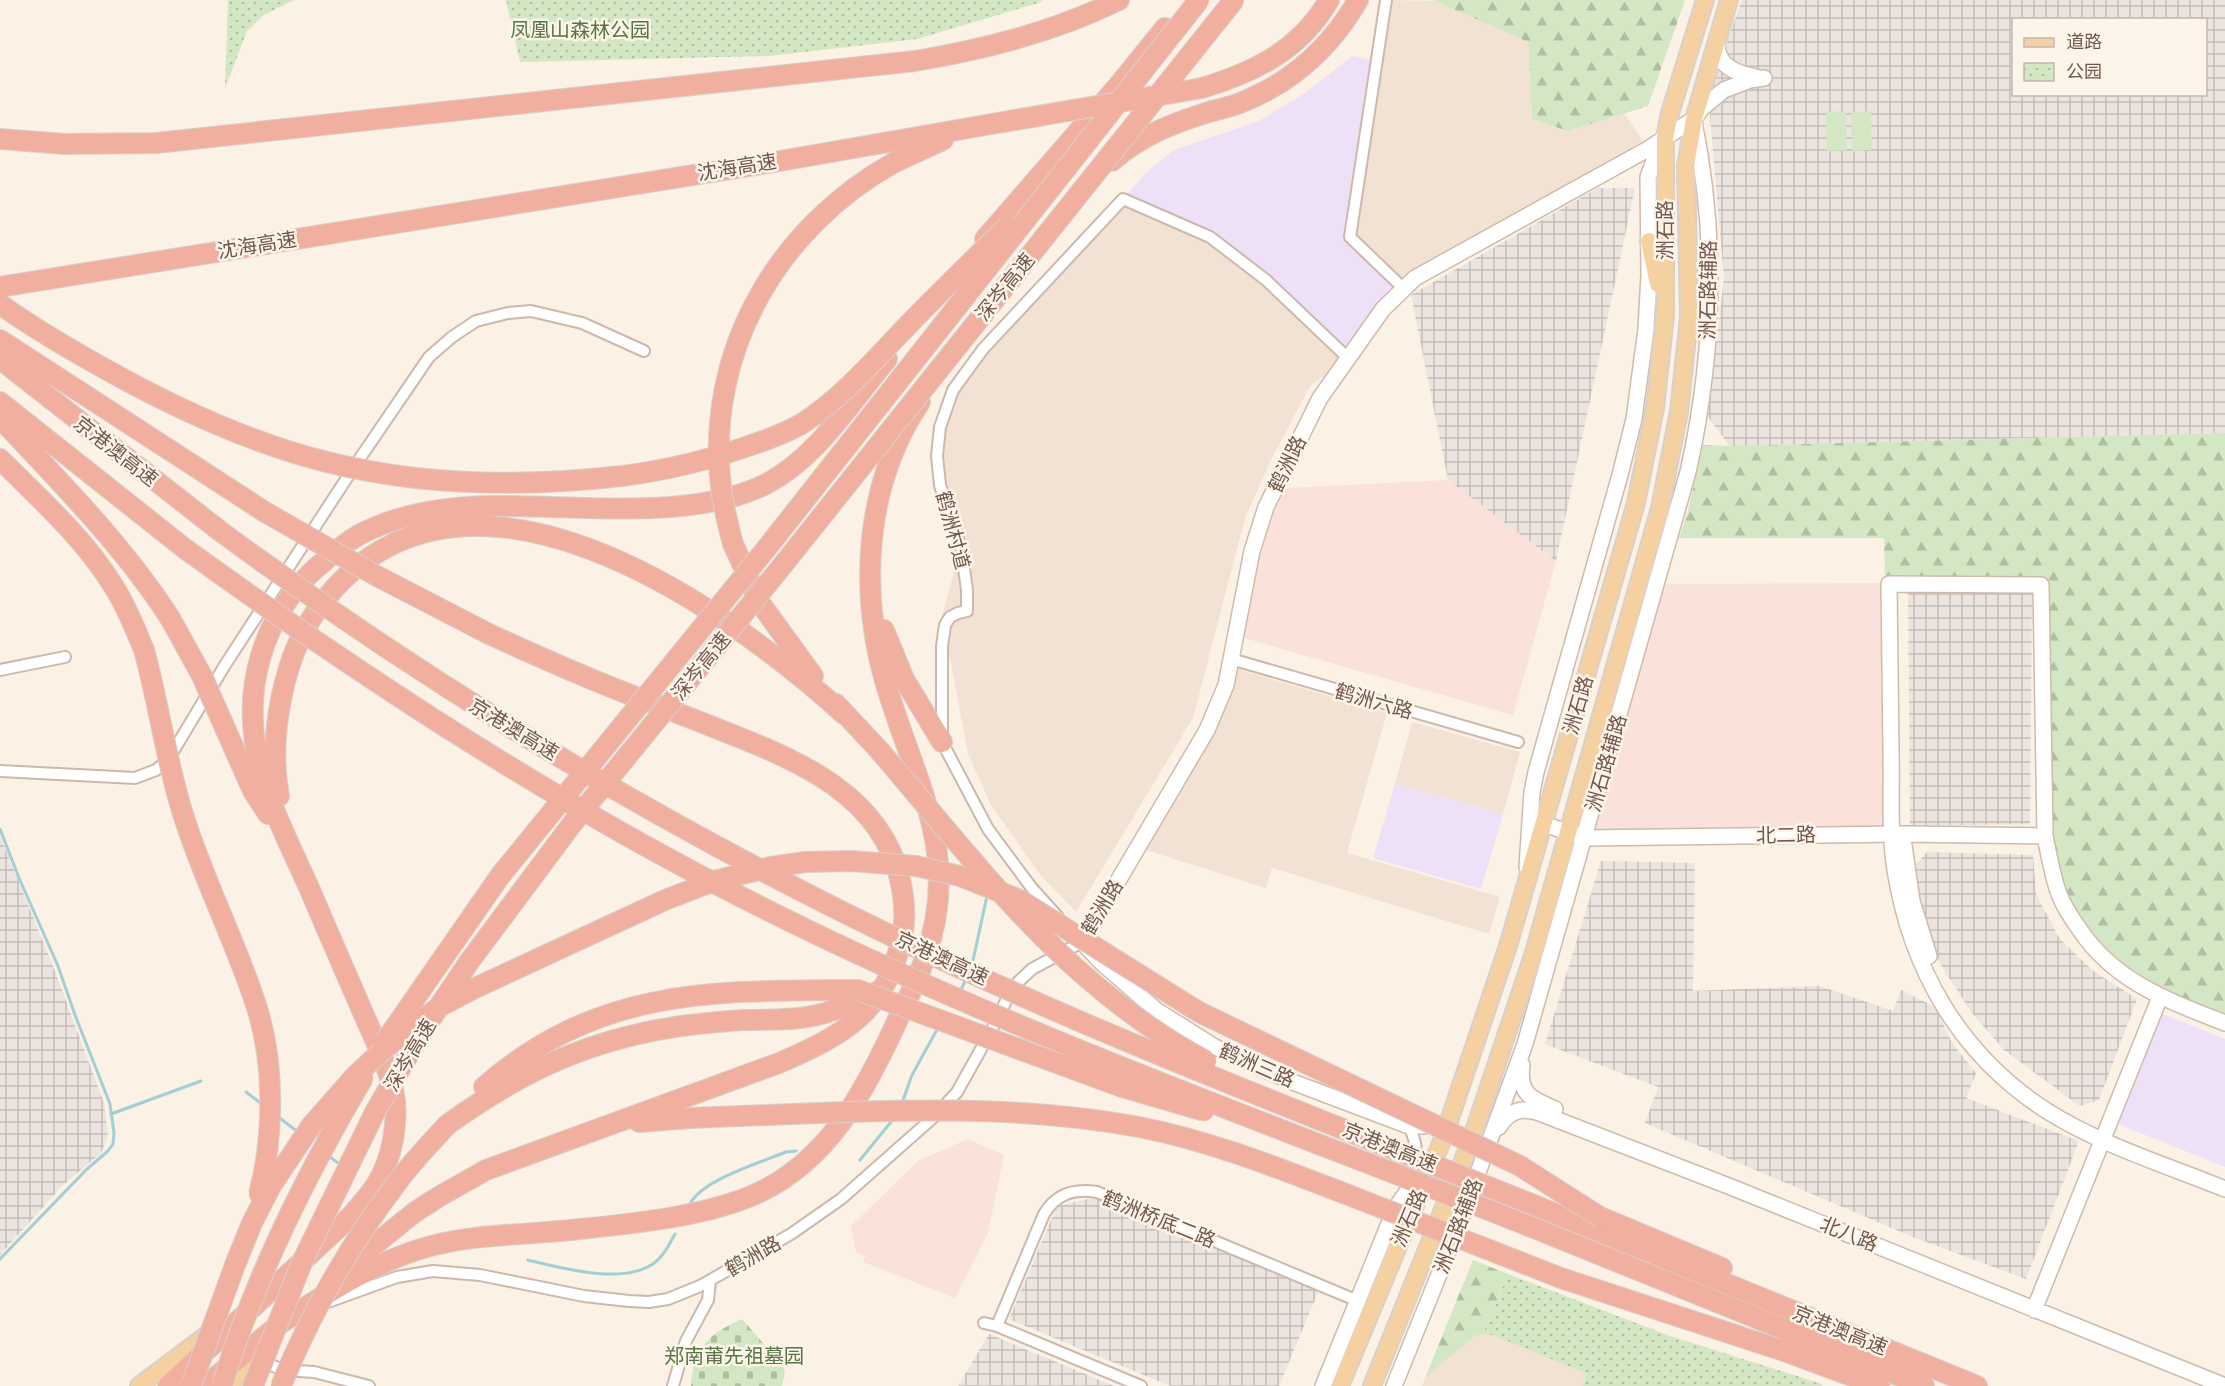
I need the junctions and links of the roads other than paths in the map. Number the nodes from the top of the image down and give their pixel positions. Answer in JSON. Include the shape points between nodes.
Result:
{"nodes":[{"id":1,"x":1119,"y":0,"type":"edge"},
{"id":2,"x":1188,"y":0,"type":"edge"},
{"id":3,"x":1199,"y":0,"type":"edge"},
{"id":4,"x":1234,"y":0,"type":"edge"},
{"id":5,"x":1329,"y":0,"type":"edge"},
{"id":6,"x":1358,"y":0,"type":"edge"},
{"id":7,"x":1386,"y":0,"type":"edge"},
{"id":8,"x":1705,"y":0,"type":"edge"},
{"id":9,"x":1729,"y":0,"type":"edge"},
{"id":10,"x":1717,"y":37,"type":"junction"},
{"id":11,"x":1694,"y":119,"type":"junction"},
{"id":12,"x":1003,"y":122,"type":"junction"},
{"id":13,"x":1665,"y":138,"type":"junction"},
{"id":14,"x":0,"y":139,"type":"edge"},
{"id":15,"x":1069,"y":166,"type":"junction"},
{"id":16,"x":1649,"y":241,"type":"junction"},
{"id":17,"x":0,"y":288,"type":"edge"},
{"id":18,"x":1404,"y":289,"type":"junction"},
{"id":19,"x":0,"y":304,"type":"edge"},
{"id":20,"x":1665,"y":316,"type":"junction"},
{"id":21,"x":0,"y":340,"type":"edge"},
{"id":22,"x":644,"y":351,"type":"dead end"},
{"id":23,"x":1348,"y":358,"type":"junction"},
{"id":24,"x":0,"y":359,"type":"edge"},
{"id":25,"x":0,"y":402,"type":"edge"},
{"id":26,"x":0,"y":418,"type":"edge"},
{"id":27,"x":0,"y":459,"type":"edge"},
{"id":28,"x":870,"y":554,"type":"junction"},
{"id":29,"x":65,"y":657,"type":"dead end"},
{"id":30,"x":1231,"y":659,"type":"junction"},
{"id":31,"x":0,"y":669,"type":"edge"},
{"id":32,"x":844,"y":714,"type":"junction"},
{"id":33,"x":942,"y":742,"type":"junction"},
{"id":34,"x":1518,"y":742,"type":"dead end"},
{"id":35,"x":0,"y":771,"type":"edge"},
{"id":36,"x":1536,"y":822,"type":"junction"},
{"id":37,"x":1568,"y":832,"type":"junction"},
{"id":38,"x":1898,"y":834,"type":"junction"},
{"id":39,"x":2045,"y":836,"type":"junction"},
{"id":40,"x":1585,"y":838,"type":"junction"},
{"id":41,"x":293,"y":851,"type":"junction"},
{"id":42,"x":1082,"y":942,"type":"junction"},
{"id":43,"x":883,"y":989,"type":"junction"},
{"id":44,"x":2160,"y":997,"type":"junction"},
{"id":45,"x":2225,"y":1023,"type":"edge"},
{"id":46,"x":1525,"y":1044,"type":"junction"},
{"id":47,"x":1454,"y":1105,"type":"junction"},
{"id":48,"x":447,"y":1125,"type":"junction"},
{"id":49,"x":1408,"y":1126,"type":"junction"},
{"id":50,"x":600,"y":1128,"type":"junction"},
{"id":51,"x":2105,"y":1135,"type":"junction"},
{"id":52,"x":1444,"y":1136,"type":"junction"},
{"id":53,"x":1487,"y":1148,"type":"junction"},
{"id":54,"x":1345,"y":1153,"type":"junction"},
{"id":55,"x":2225,"y":1178,"type":"edge"},
{"id":56,"x":2225,"y":1189,"type":"edge"},
{"id":57,"x":1529,"y":1203,"type":"junction"},
{"id":58,"x":1395,"y":1209,"type":"junction"},
{"id":59,"x":252,"y":1223,"type":"junction"},
{"id":60,"x":710,"y":1281,"type":"junction"},
{"id":61,"x":1358,"y":1301,"type":"junction"},
{"id":62,"x":259,"y":1302,"type":"junction"},
{"id":63,"x":2036,"y":1306,"type":"junction"},
{"id":64,"x":281,"y":1323,"type":"junction"},
{"id":65,"x":984,"y":1323,"type":"dead end"},
{"id":66,"x":997,"y":1326,"type":"junction"},
{"id":67,"x":256,"y":1358,"type":"junction"},
{"id":68,"x":2225,"y":1376,"type":"edge"},
{"id":69,"x":1958,"y":1378,"type":"junction"},
{"id":70,"x":139,"y":1386,"type":"edge"},
{"id":71,"x":169,"y":1386,"type":"edge"},
{"id":72,"x":191,"y":1386,"type":"edge"},
{"id":73,"x":205,"y":1386,"type":"edge"},
{"id":74,"x":222,"y":1386,"type":"edge"},
{"id":75,"x":228,"y":1386,"type":"edge"},
{"id":76,"x":252,"y":1386,"type":"edge"},
{"id":77,"x":281,"y":1386,"type":"edge"},
{"id":78,"x":369,"y":1386,"type":"edge"},
{"id":79,"x":673,"y":1386,"type":"edge"},
{"id":80,"x":1141,"y":1386,"type":"edge"},
{"id":81,"x":1323,"y":1386,"type":"edge"},
{"id":82,"x":1340,"y":1386,"type":"edge"},
{"id":83,"x":1372,"y":1386,"type":"edge"},
{"id":84,"x":1394,"y":1386,"type":"edge"},
{"id":85,"x":1879,"y":1386,"type":"edge"},
{"id":86,"x":1923,"y":1386,"type":"edge"},
{"id":87,"x":1977,"y":1386,"type":"edge"},
{"id":88,"x":2225,"y":1386,"type":"edge"}],
"edges":[{"from":1,"to":14,"type":"highway","via":[[1024,37],[904,62],[156,142],[65,144]]},
{"from":2,"to":41,"type":"highway","via":[[834,423],[787,471],[761,486],[697,504],[628,508],[484,506],[418,515],[357,536],[303,580],[264,642],[255,670],[252,704],[258,759]]},
{"from":3,"to":15,"type":"highway","name":"深岑高速","bridge":true},
{"from":4,"to":76,"type":"highway","name":"深岑高速","bridge":true,"via":[[572,824],[469,962],[375,1112],[303,1260]]},
{"from":5,"to":12,"type":"highway","name":"沈海高速","bridge":true,"via":[[1309,28],[1286,50],[1232,79],[1202,88]]},
{"from":6,"to":28,"type":"highway","via":[[1326,46],[1272,88],[1149,135],[1130,145],[1109,164],[956,353],[914,412],[896,446],[883,484]]},
{"from":7,"to":18,"type":"street","via":[[1350,237]]},
{"from":8,"to":13,"type":"main road","name":"洲石路"},
{"from":9,"to":10,"type":"main road","name":"洲石路"},
{"from":10,"to":11,"type":"main road","name":"洲石路"},
{"from":10,"to":11,"type":"street","name":"鹤洲路","via":[[1719,57],[1725,66],[1734,72],[1764,78],[1724,90]]},
{"from":11,"to":13,"type":"street","name":"鹤洲路"},
{"from":11,"to":37,"type":"main road","name":"洲石路","via":[[1686,166],[1689,317],[1679,412],[1660,508]]},
{"from":11,"to":40,"type":"street","name":"洲石路辅路","via":[[1709,215],[1710,300],[1700,417]]},
{"from":12,"to":17,"type":"highway","name":"沈海高速"},
{"from":12,"to":32,"type":"highway","bridge":true,"via":[[937,142],[852,188],[810,227],[770,277],[739,336],[729,369],[719,430],[721,487],[733,544],[760,603]]},
{"from":13,"to":16,"type":"street","via":[[1648,177]]},
{"from":13,"to":18,"type":"street","name":"鹤洲路","via":[[1415,278]]},
{"from":13,"to":20,"type":"main road","name":"洲石路"},
{"from":15,"to":19,"type":"highway","bridge":true,"via":[[866,371],[804,422],[702,462],[634,474],[567,481],[476,482],[396,476],[328,463],[244,434],[130,383]]},
{"from":15,"to":74,"type":"highway","name":"深岑高速","bridge":true,"via":[[766,549],[521,849],[401,1016],[305,1185],[250,1303]]},
{"from":16,"to":20,"type":"main road"},
{"from":16,"to":36,"type":"street","via":[[1646,328],[1634,419],[1539,763],[1532,792]]},
{"from":18,"to":23,"type":"street","name":"鹤洲路","via":[[1383,309]]},
{"from":20,"to":36,"type":"main road","name":"洲石路","via":[[1655,408],[1636,503]]},
{"from":21,"to":43,"type":"highway","bridge":true,"via":[[265,512],[375,575],[489,634],[608,687],[775,751],[802,764],[855,801],[888,844],[902,888],[903,932],[892,973]]},
{"from":22,"to":35,"type":"street","via":[[582,323],[531,311],[476,321],[429,357],[225,665],[168,760],[156,771],[135,778]]},
{"from":23,"to":30,"type":"street","name":"鹤洲路","via":[[1320,398],[1266,507],[1252,551]]},
{"from":23,"to":33,"type":"street","name":"鹤洲村道","via":[[1266,280],[1210,237],[1123,199],[983,349],[953,390],[940,427],[940,485],[961,547],[968,590],[967,611],[950,617],[945,625]]},
{"from":24,"to":57,"type":"highway","name":"京港澳高速","bridge":true,"via":[[220,531],[357,630],[590,775],[787,884],[914,946],[1131,1042]]},
{"from":25,"to":54,"type":"highway","name":"京港澳高速","bridge":true,"via":[[184,548],[290,625],[429,717],[658,852],[774,914],[906,976],[1133,1072]]},
{"from":26,"to":41,"type":"highway","bridge":true,"via":[[103,528],[149,586],[202,676],[253,791]]},
{"from":27,"to":59,"type":"highway","bridge":true,"via":[[100,566],[126,608],[144,650],[182,812],[257,1008],[264,1041],[270,1092],[268,1148]]},
{"from":28,"to":33,"type":"highway","via":[[879,610],[893,655]]},
{"from":28,"to":64,"type":"highway","via":[[870,606],[877,645],[931,815],[938,857],[938,898],[930,940],[912,988],[868,1080],[834,1133],[820,1150],[782,1180],[735,1202],[684,1215],[431,1246],[367,1271]]},
{"from":29,"to":31,"type":"street"},
{"from":30,"to":34,"type":"street","name":"鹤洲六路"},
{"from":30,"to":42,"type":"street","name":"鹤洲路","via":[[1226,685],[1207,730]]},
{"from":32,"to":41,"type":"highway","via":[[731,623],[631,568],[527,530],[483,525],[426,533],[376,554],[348,575],[313,615],[296,645],[275,749],[275,775]]},
{"from":32,"to":57,"type":"highway","bridge":true,"via":[[1027,922],[1074,969],[1138,1020],[1215,1066],[1422,1150]]},
{"from":33,"to":42,"type":"street","name":"鹤洲村道","via":[[988,829],[1031,887]]},
{"from":36,"to":37,"type":"street","name":"北二路"},
{"from":36,"to":47,"type":"main road","name":"洲石路","via":[[1526,884]]},
{"from":37,"to":40,"type":"street","name":"北二路"},
{"from":37,"to":83,"type":"main road","name":"洲石路","via":[[1533,956],[1470,1143]]},
{"from":38,"to":39,"type":"street","name":"北二路"},
{"from":38,"to":39,"type":"street","via":[[1894,584],[2041,585]]},
{"from":38,"to":40,"type":"street","name":"北二路"},
{"from":38,"to":51,"type":"street","via":[[1895,868],[1912,941],[1925,976],[1960,1032],[2023,1094],[2069,1124]]},
{"from":39,"to":44,"type":"street","via":[[2060,896],[2089,943],[2134,983]]},
{"from":40,"to":46,"type":"street","name":"洲石路辅路"},
{"from":41,"to":62,"type":"highway","via":[[383,1058],[394,1092],[394,1125],[377,1185],[352,1215]]},
{"from":42,"to":49,"type":"street","name":"鹤洲三路","via":[[1156,1010],[1215,1047],[1290,1081]]},
{"from":42,"to":60,"type":"street","name":"鹤洲路","via":[[1032,969],[1018,982],[957,1092],[936,1115],[841,1199]]},
{"from":43,"to":48,"type":"highway","via":[[816,1015],[687,1025],[595,1045],[537,1068]]},
{"from":43,"to":50,"type":"highway","via":[[844,1030],[812,1049]]},
{"from":44,"to":45,"type":"street"},
{"from":44,"to":51,"type":"street"},
{"from":46,"to":53,"type":"street","name":"洲石路辅路"},
{"from":46,"to":63,"type":"street","name":"北八路","via":[[1521,1071],[1523,1090],[1529,1097],[1735,1178]]},
{"from":47,"to":49,"type":"street","via":[[1440,1119],[1424,1126]]},
{"from":47,"to":52,"type":"main road","name":"洲石路"},
{"from":48,"to":54,"type":"highway","bridge":true,"via":[[476,1094],[526,1054],[615,1011],[684,995],[858,990],[1122,1087]]},
{"from":48,"to":77,"type":"highway","bridge":true,"via":[[397,1182],[360,1234],[324,1292]]},
{"from":49,"to":58,"type":"street","via":[[1417,1153]]},
{"from":50,"to":64,"type":"highway","via":[[486,1170],[440,1196],[354,1260]]},
{"from":50,"to":85,"type":"highway","bridge":true,"via":[[690,1118],[893,1111],[993,1112],[1142,1128],[1240,1154],[1561,1278]]},
{"from":51,"to":55,"type":"street"},
{"from":51,"to":56,"type":"street"},
{"from":51,"to":63,"type":"street"},
{"from":52,"to":58,"type":"street"},
{"from":52,"to":82,"type":"main road","name":"洲石路"},
{"from":53,"to":63,"type":"street","name":"北八路","via":[[1507,1116],[1528,1109]]},
{"from":53,"to":84,"type":"street","name":"洲石路辅路"},
{"from":54,"to":86,"type":"highway","name":"京港澳高速","bridge":true},
{"from":57,"to":69,"type":"highway","name":"京港澳高速"},
{"from":58,"to":61,"type":"street"},
{"from":59,"to":69,"type":"highway","bridge":true,"via":[[289,1156],[334,1098],[384,1049],[440,1007],[475,988],[714,880],[805,862],[916,866],[960,876],[1020,900],[1199,1012],[1520,1166],[1600,1217],[1890,1338]]},
{"from":59,"to":72,"type":"highway","bridge":true},
{"from":60,"to":64,"type":"street","name":"鹤洲路","via":[[668,1299],[649,1302],[584,1296],[480,1275],[433,1271],[378,1282]]},
{"from":60,"to":79,"type":"street","via":[[708,1300],[686,1341]]},
{"from":61,"to":66,"type":"street","name":"鹤洲桥底二路","via":[[1097,1192],[1072,1192],[1051,1202],[1044,1214]]},
{"from":61,"to":81,"type":"street"},
{"from":62,"to":70,"type":"main road","via":[[222,1324]]},
{"from":62,"to":71,"type":"highway"},
{"from":63,"to":68,"type":"street","name":"北八路"},
{"from":63,"to":88,"type":"street","name":"北八路"},
{"from":64,"to":67,"type":"main road"},
{"from":64,"to":73,"type":"highway"},
{"from":65,"to":66,"type":"street"},
{"from":66,"to":80,"type":"street"},
{"from":67,"to":75,"type":"main road"},
{"from":67,"to":78,"type":"street","via":[[282,1370],[314,1372]]},
{"from":69,"to":87,"type":"highway","name":"京港澳高速"}]}
